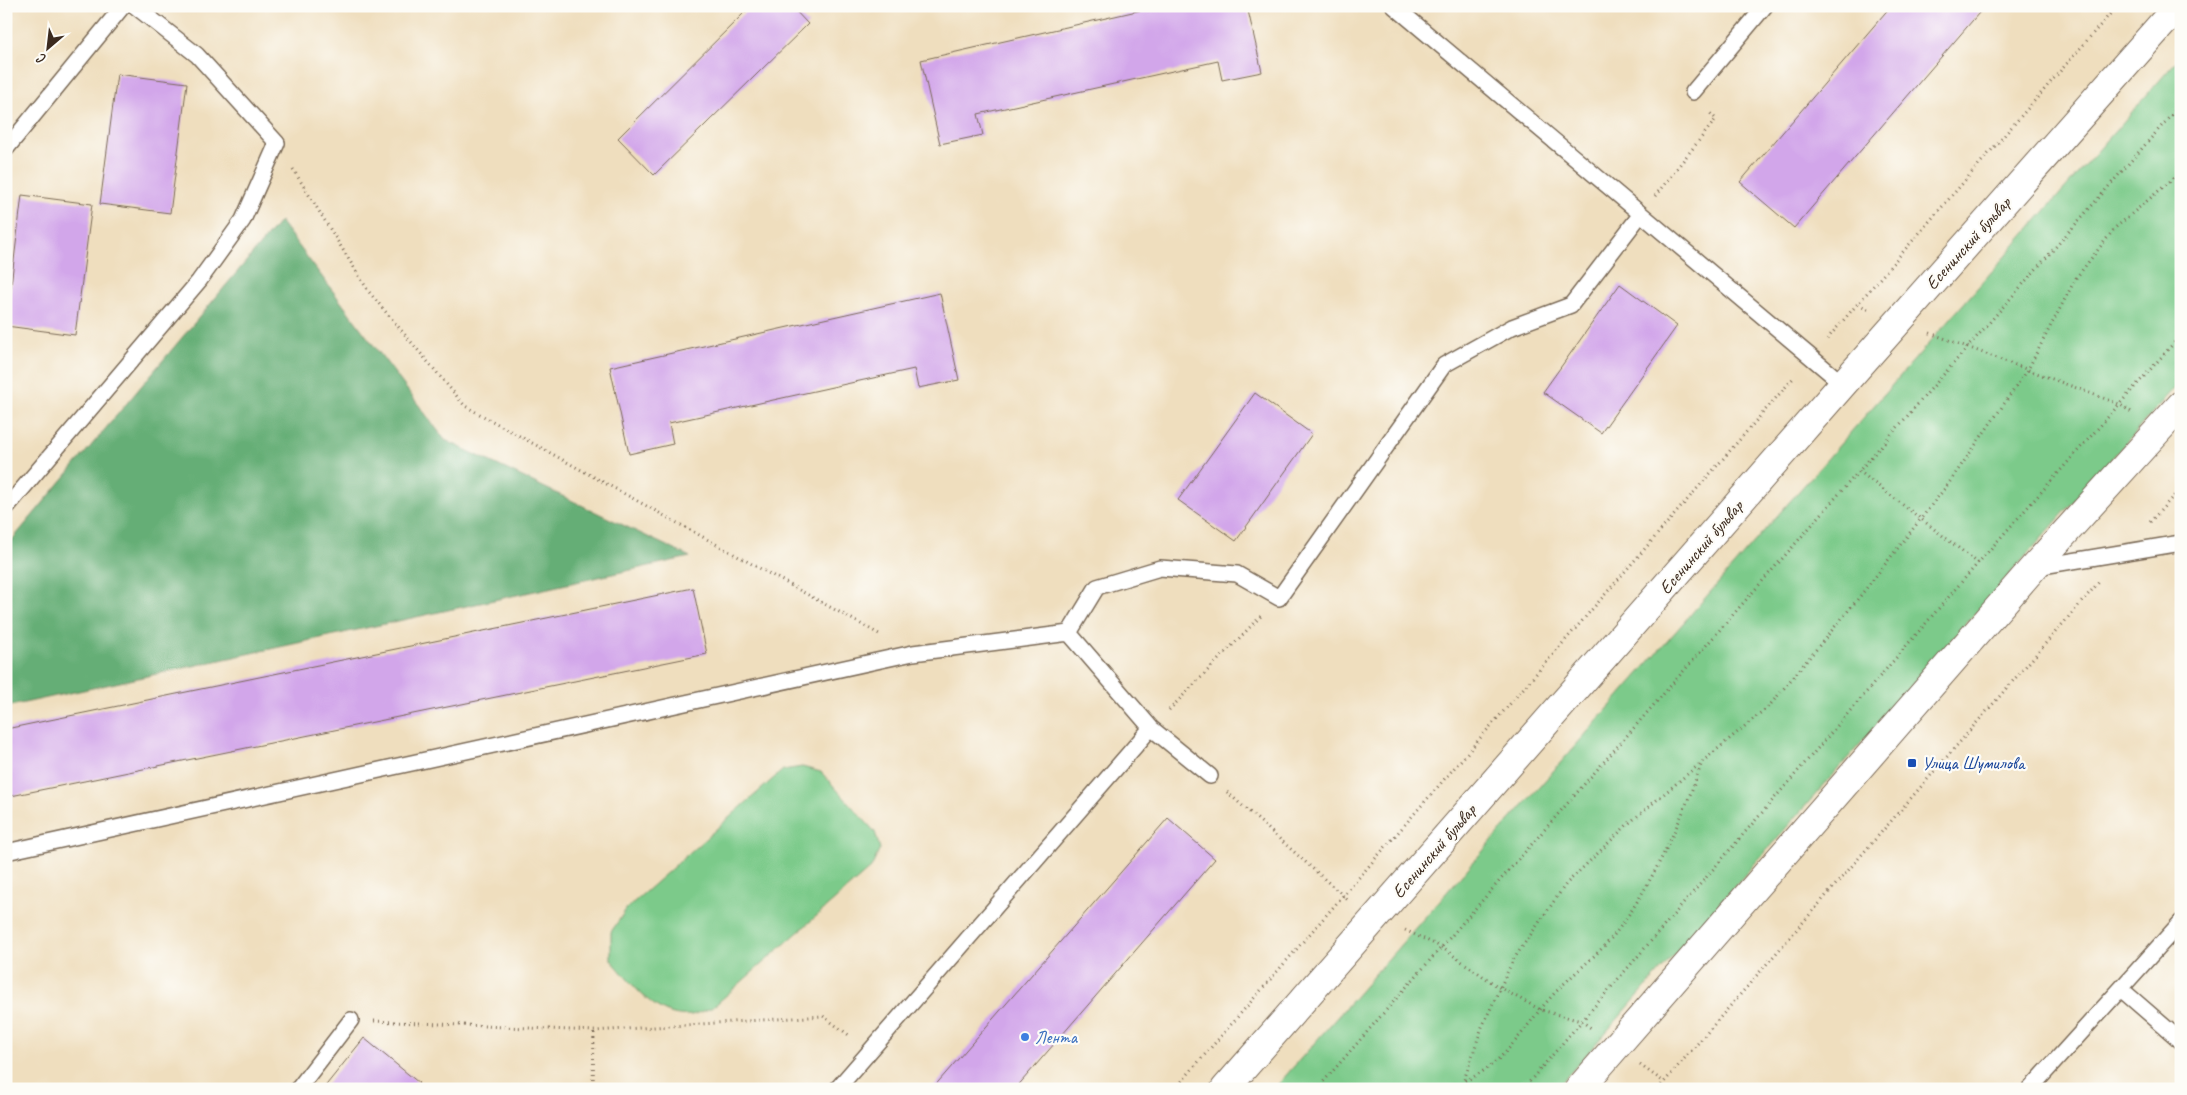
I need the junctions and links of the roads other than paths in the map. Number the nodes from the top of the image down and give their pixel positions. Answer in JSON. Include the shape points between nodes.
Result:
{"nodes":[{"id":1,"x":123,"y":6,"type":"edge"},
{"id":2,"x":135,"y":6,"type":"edge"},
{"id":3,"x":1394,"y":6,"type":"edge"},
{"id":4,"x":1766,"y":6,"type":"edge"},
{"id":5,"x":2178,"y":6,"type":"edge"},
{"id":6,"x":1693,"y":92,"type":"road end"},
{"id":7,"x":6,"y":149,"type":"edge"},
{"id":8,"x":1641,"y":214,"type":"junction"},
{"id":9,"x":1843,"y":384,"type":"junction"},
{"id":10,"x":2180,"y":406,"type":"edge"},
{"id":11,"x":6,"y":508,"type":"edge"},
{"id":12,"x":2181,"y":542,"type":"edge"},
{"id":13,"x":2034,"y":567,"type":"junction"},
{"id":14,"x":1069,"y":633,"type":"junction"},
{"id":15,"x":1151,"y":728,"type":"junction"},
{"id":16,"x":1210,"y":776,"type":"road end"},
{"id":17,"x":6,"y":852,"type":"edge"},
{"id":18,"x":2181,"y":922,"type":"edge"},
{"id":19,"x":2121,"y":989,"type":"junction"},
{"id":20,"x":351,"y":1020,"type":"road end"},
{"id":21,"x":2181,"y":1041,"type":"edge"},
{"id":22,"x":298,"y":1089,"type":"edge"},
{"id":23,"x":837,"y":1089,"type":"edge"},
{"id":24,"x":1225,"y":1089,"type":"edge"},
{"id":25,"x":1579,"y":1089,"type":"edge"},
{"id":26,"x":2030,"y":1089,"type":"edge"}],
"edges":[{"from":1,"to":7,"type":"lane"},
{"from":2,"to":11,"type":"lane","via":[[197,56],[277,143],[243,220],[199,281]]},
{"from":3,"to":8,"type":"lane"},
{"from":4,"to":6,"type":"lane"},
{"from":5,"to":9,"type":"street","name":"Есенинский бульвар"},
{"from":8,"to":9,"type":"lane"},
{"from":8,"to":14,"type":"lane","via":[[1571,305],[1512,327],[1444,364],[1279,598],[1237,574],[1160,568],[1097,587]]},
{"from":9,"to":24,"type":"street","name":"Есенинский бульвар"},
{"from":10,"to":13,"type":"street"},
{"from":12,"to":13,"type":"lane"},
{"from":13,"to":25,"type":"street"},
{"from":14,"to":15,"type":"lane"},
{"from":14,"to":17,"type":"lane","via":[[913,653]]},
{"from":15,"to":16,"type":"lane"},
{"from":15,"to":23,"type":"lane"},
{"from":18,"to":19,"type":"lane"},
{"from":19,"to":21,"type":"lane"},
{"from":19,"to":26,"type":"lane"},
{"from":20,"to":22,"type":"lane"}]}
